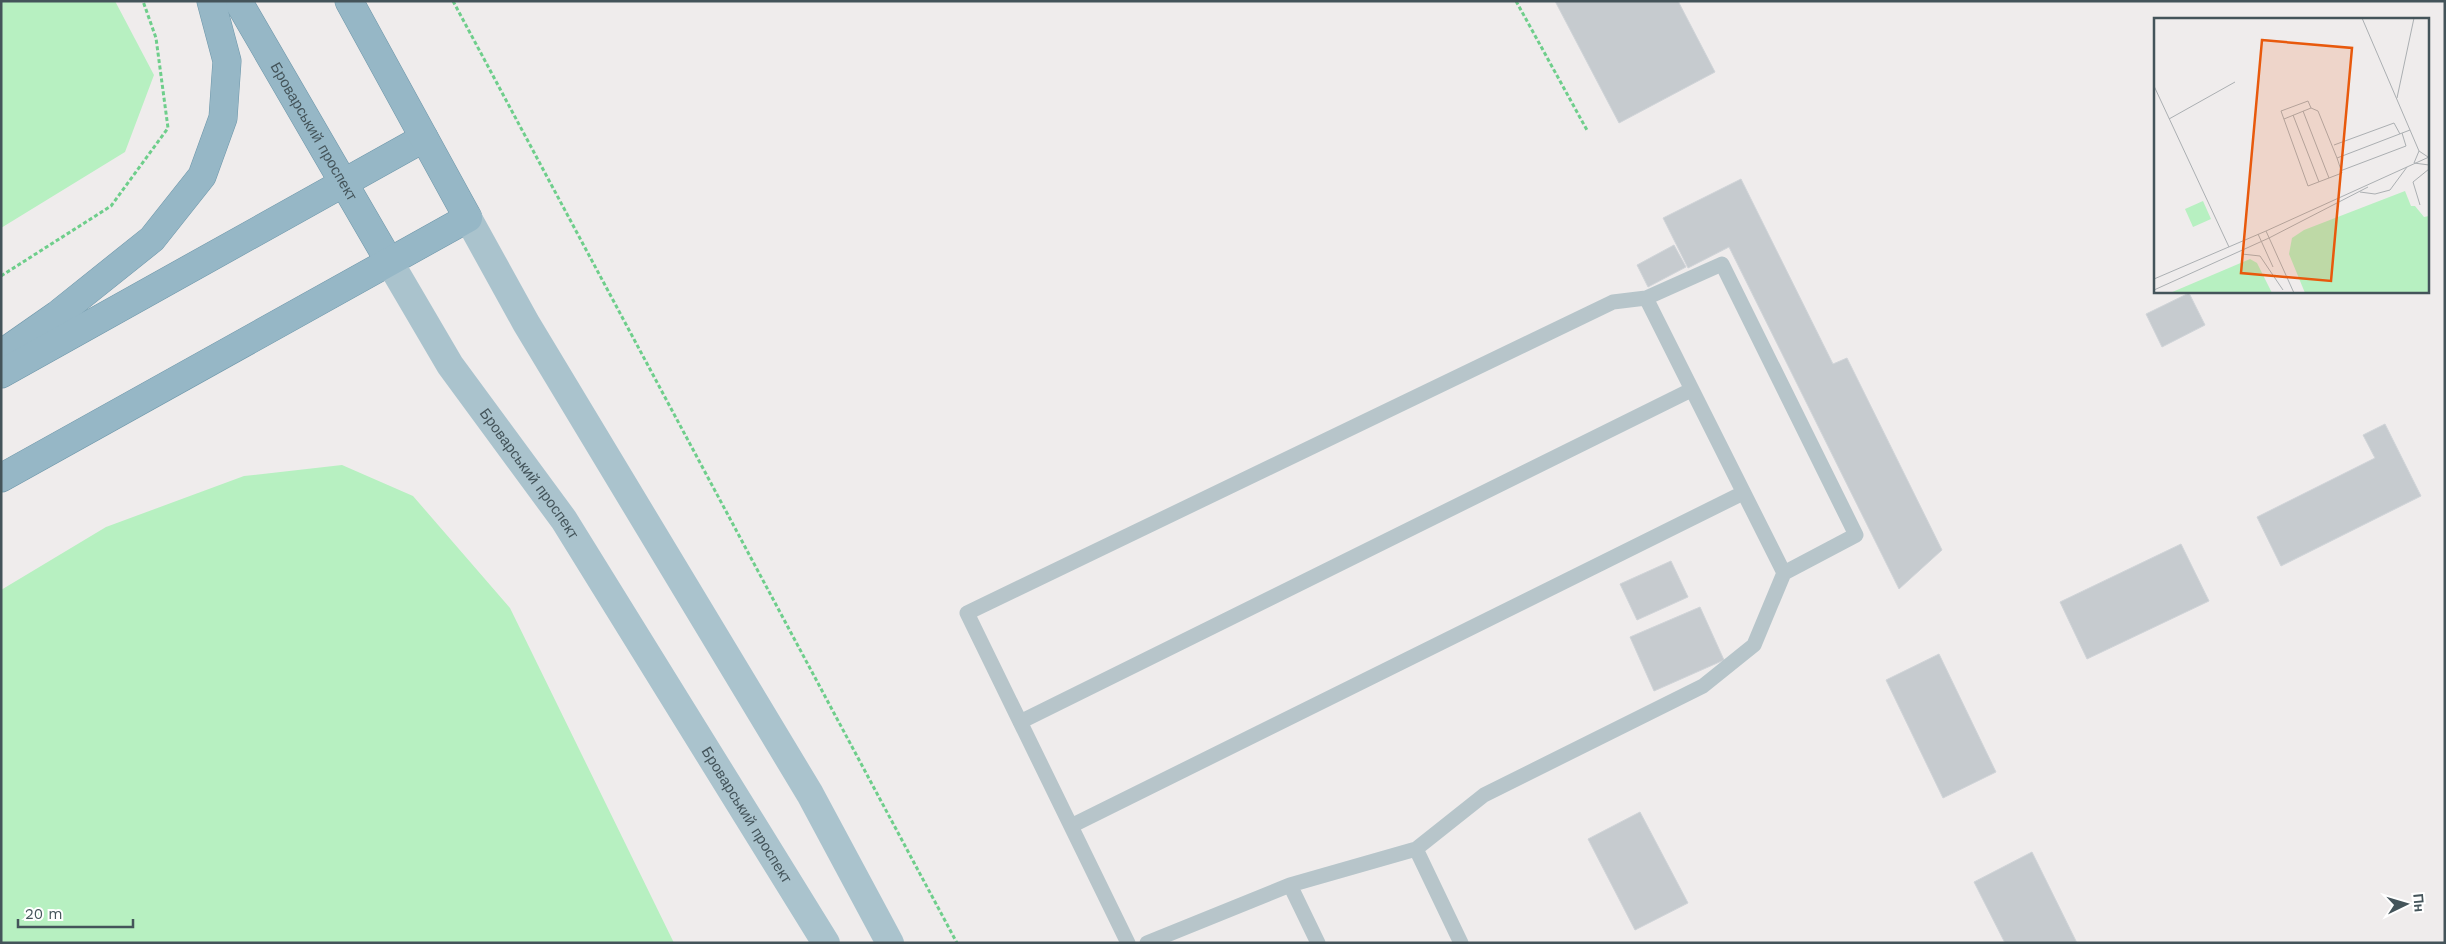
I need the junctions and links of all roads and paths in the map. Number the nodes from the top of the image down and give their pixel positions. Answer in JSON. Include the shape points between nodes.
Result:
{"nodes":[{"id":1,"x":143,"y":1,"type":"edge"},
{"id":2,"x":212,"y":1,"type":"edge"},
{"id":3,"x":238,"y":1,"type":"edge"},
{"id":4,"x":349,"y":1,"type":"edge"},
{"id":5,"x":453,"y":1,"type":"edge"},
{"id":6,"x":1516,"y":1,"type":"edge"},
{"id":7,"x":1588,"y":132,"type":"dead end"},
{"id":8,"x":424,"y":138,"type":"junction"},
{"id":9,"x":343,"y":184,"type":"junction"},
{"id":10,"x":468,"y":218,"type":"junction"},
{"id":11,"x":389,"y":261,"type":"junction"},
{"id":12,"x":1,"y":276,"type":"edge"},
{"id":13,"x":1646,"y":298,"type":"junction"},
{"id":14,"x":1,"y":354,"type":"edge"},
{"id":15,"x":1,"y":374,"type":"edge"},
{"id":16,"x":1691,"y":390,"type":"junction"},
{"id":17,"x":1,"y":478,"type":"edge"},
{"id":18,"x":1743,"y":493,"type":"junction"},
{"id":19,"x":1784,"y":573,"type":"junction"},
{"id":20,"x":1020,"y":722,"type":"junction"},
{"id":21,"x":1071,"y":826,"type":"junction"},
{"id":22,"x":1416,"y":849,"type":"junction"},
{"id":23,"x":1290,"y":886,"type":"junction"},
{"id":24,"x":1155,"y":941,"type":"edge"},
{"id":25,"x":826,"y":943,"type":"edge"},
{"id":26,"x":890,"y":943,"type":"edge"},
{"id":27,"x":957,"y":943,"type":"edge"},
{"id":28,"x":1128,"y":943,"type":"edge"},
{"id":29,"x":1318,"y":943,"type":"edge"},
{"id":30,"x":1461,"y":943,"type":"edge"}],
"edges":[{"from":1,"to":12,"type":"path","via":[[156,38],[168,128],[111,206]]},
{"from":2,"to":14,"type":"highway","via":[[227,61],[223,118],[202,176],[152,239],[57,315]]},
{"from":3,"to":9,"type":"highway","name":"Броварський проспект"},
{"from":4,"to":8,"type":"highway"},
{"from":5,"to":27,"type":"path"},
{"from":6,"to":7,"type":"path"},
{"from":8,"to":9,"type":"highway"},
{"from":8,"to":10,"type":"highway"},
{"from":9,"to":11,"type":"highway","name":"Броварський проспект"},
{"from":9,"to":15,"type":"highway"},
{"from":10,"to":11,"type":"highway"},
{"from":10,"to":26,"type":"main road","via":[[526,323],[810,794]]},
{"from":11,"to":17,"type":"highway"},
{"from":11,"to":25,"type":"main road","name":"Броварський проспект","via":[[450,365],[564,520]]},
{"from":13,"to":16,"type":"lane"},
{"from":13,"to":19,"type":"lane","via":[[1722,264],[1856,535]]},
{"from":13,"to":20,"type":"lane","via":[[1612,302],[967,613]]},
{"from":16,"to":18,"type":"lane"},
{"from":16,"to":20,"type":"lane"},
{"from":18,"to":19,"type":"lane"},
{"from":18,"to":21,"type":"lane"},
{"from":19,"to":22,"type":"lane","via":[[1754,645],[1703,686],[1484,795]]},
{"from":20,"to":21,"type":"lane"},
{"from":21,"to":28,"type":"lane"},
{"from":22,"to":23,"type":"lane"},
{"from":22,"to":30,"type":"lane"},
{"from":23,"to":24,"type":"lane"},
{"from":23,"to":29,"type":"lane"}]}
